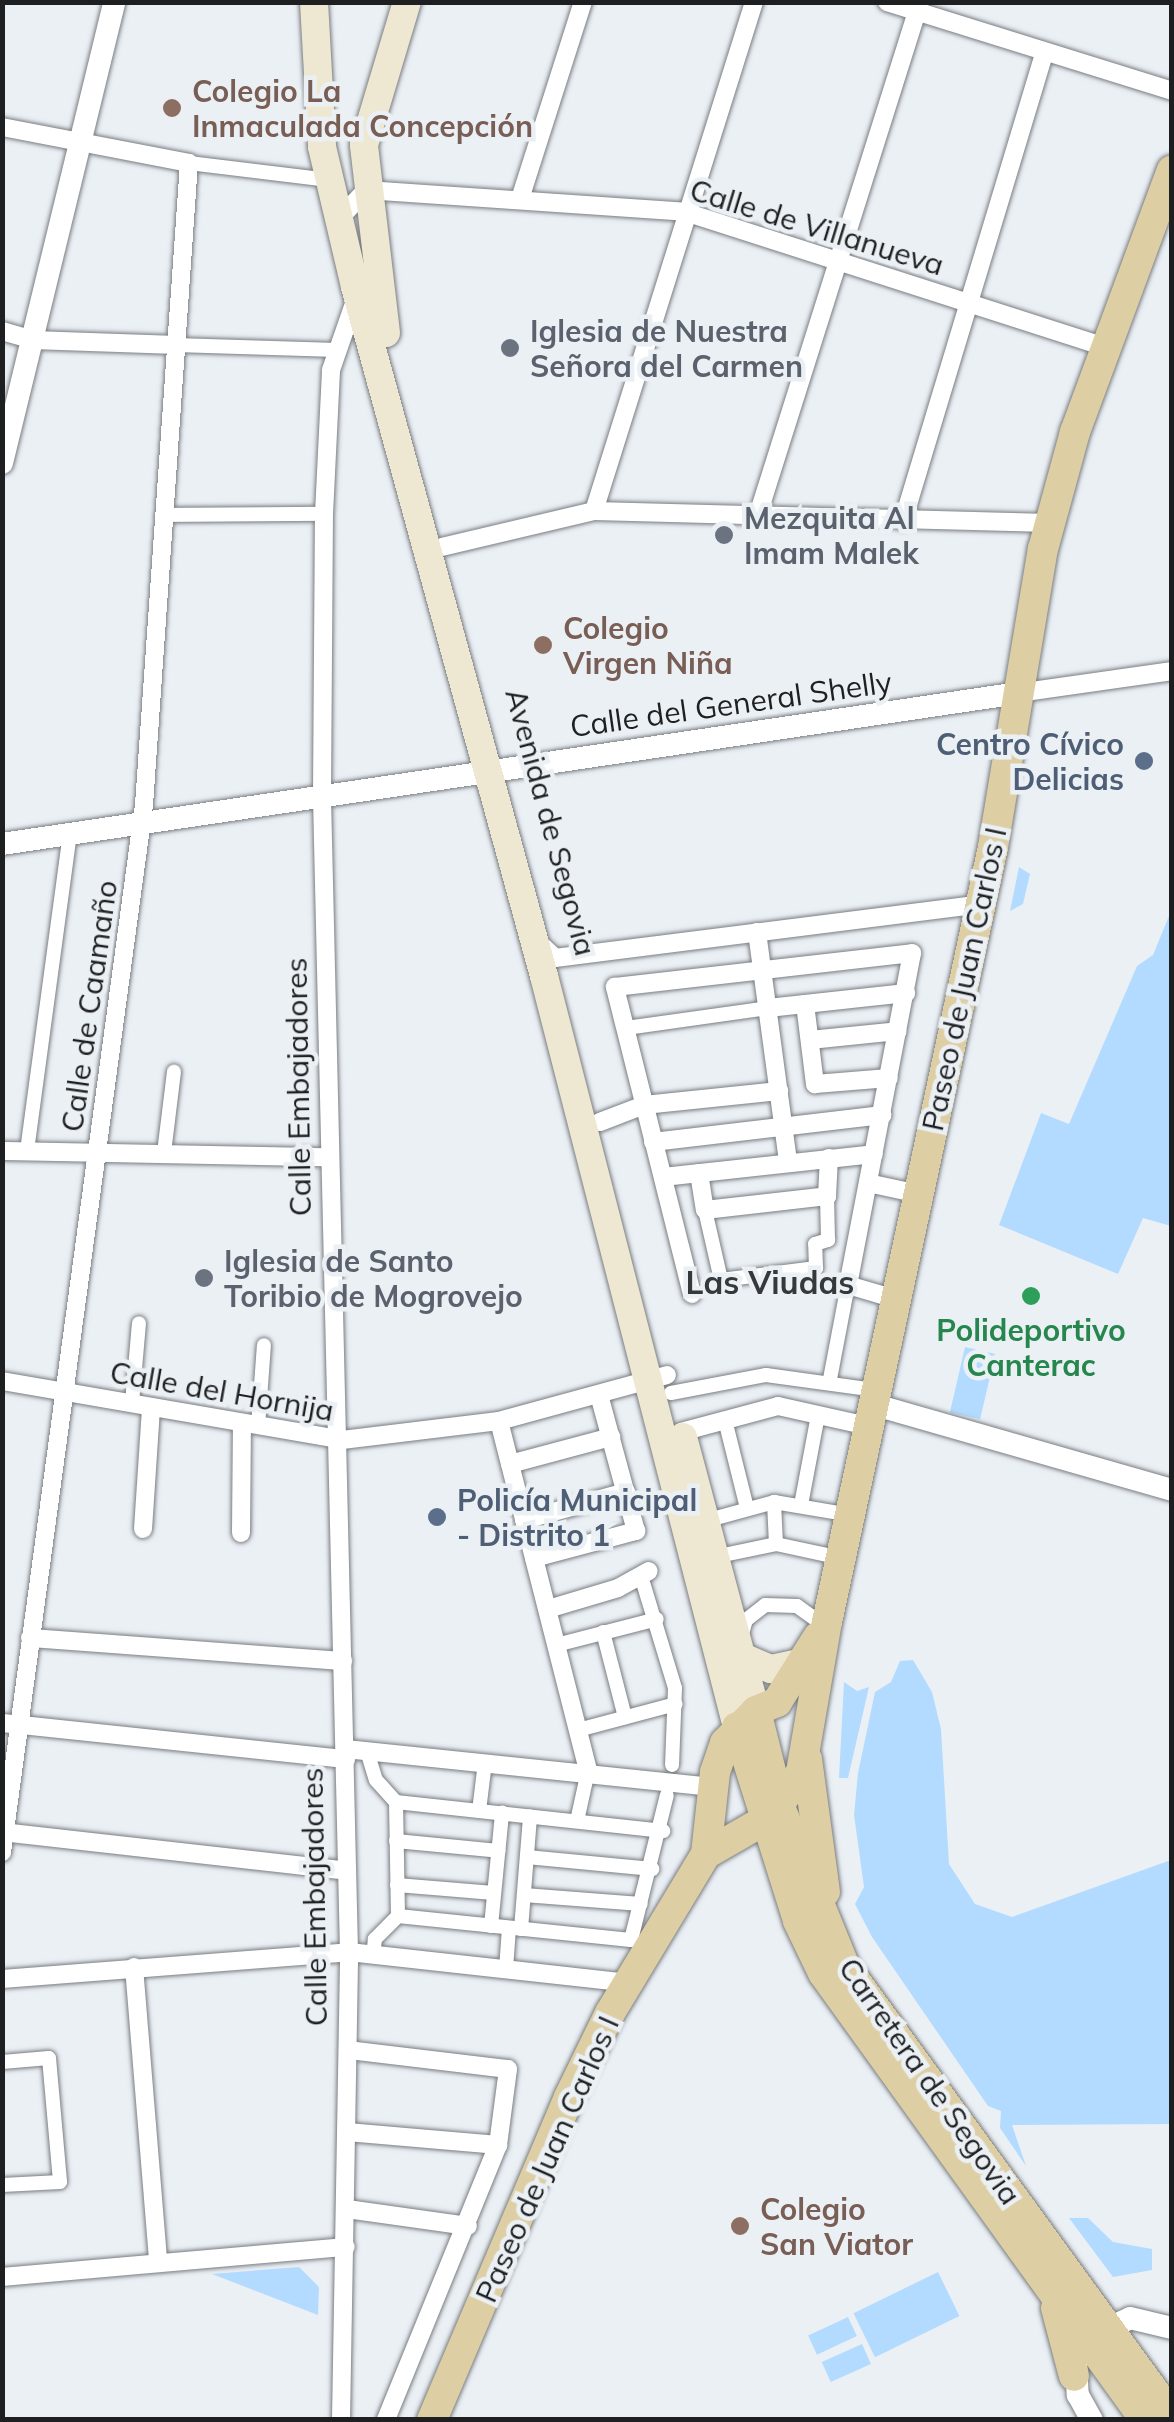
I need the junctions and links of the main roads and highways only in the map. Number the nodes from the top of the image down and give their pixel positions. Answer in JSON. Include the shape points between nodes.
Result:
{"nodes":[{"id":1,"x":314,"y":2,"type":"edge"},
{"id":2,"x":407,"y":2,"type":"edge"},
{"id":3,"x":364,"y":145,"type":"junction"},
{"id":4,"x":322,"y":147,"type":"junction"},
{"id":5,"x":1172,"y":170,"type":"edge"},
{"id":6,"x":493,"y":768,"type":"junction"},
{"id":7,"x":662,"y":1383,"type":"junction"},
{"id":8,"x":821,"y":1620,"type":"junction"},
{"id":9,"x":738,"y":1647,"type":"junction"},
{"id":10,"x":804,"y":1662,"type":"junction"},
{"id":11,"x":757,"y":1713,"type":"junction"},
{"id":12,"x":806,"y":1737,"type":"junction"},
{"id":13,"x":712,"y":1794,"type":"junction"},
{"id":14,"x":764,"y":1819,"type":"junction"},
{"id":15,"x":714,"y":1851,"type":"junction"},
{"id":16,"x":778,"y":1862,"type":"junction"},
{"id":17,"x":824,"y":1924,"type":"junction"},
{"id":18,"x":1048,"y":2286,"type":"junction"},
{"id":19,"x":1098,"y":2332,"type":"junction"},
{"id":20,"x":1074,"y":2376,"type":"road end"},
{"id":21,"x":1172,"y":2416,"type":"edge"},
{"id":22,"x":432,"y":2420,"type":"edge"},
{"id":23,"x":1145,"y":2420,"type":"edge"}],
"edges":[{"from":1,"to":4,"type":"main road"},
{"from":2,"to":3,"type":"main road","name":"Avenida de Segovia"},
{"from":3,"to":4,"type":"main road"},
{"from":3,"to":6,"type":"main road","name":"Avenida de Segovia","via":[[381,316]]},
{"from":4,"to":6,"type":"main road","name":"Avenida de Segovia","via":[[357,294]]},
{"from":5,"to":8,"type":"main road","name":"Paseo de Juan Carlos I","via":[[1104,347],[1050,523],[982,904],[841,1558]]},
{"from":6,"to":7,"type":"main road","name":"Avenida de Segovia","via":[[528,920]]},
{"from":6,"to":7,"type":"main road","name":"Avenida de Segovia","via":[[555,958]]},
{"from":7,"to":9,"type":"main road","name":"Avenida de Segovia"},
{"from":7,"to":11,"type":"main road","name":"Avenida de Segovia"},
{"from":8,"to":10,"type":"main road","name":"Paseo de Juan Carlos I"},
{"from":8,"to":12,"type":"main road","name":"Paseo de Juan Carlos I"},
{"from":9,"to":10,"type":"main road","via":[[771,1669]]},
{"from":9,"to":11,"type":"main road","name":"Avenida de Segovia"},
{"from":10,"to":11,"type":"main road","name":"Paseo de Juan Carlos I"},
{"from":11,"to":12,"type":"main road","via":[[797,1708]]},
{"from":11,"to":13,"type":"main road","name":"Paseo de Juan Carlos I"},
{"from":11,"to":14,"type":"main road","name":"Carretera de Segovia"},
{"from":12,"to":14,"type":"main road","name":"Paseo de Juan Carlos I"},
{"from":12,"to":17,"type":"main road"},
{"from":13,"to":14,"type":"main road","via":[[731,1826]]},
{"from":13,"to":15,"type":"main road","name":"Paseo de Juan Carlos I"},
{"from":14,"to":15,"type":"main road","name":"Paseo de Juan Carlos I"},
{"from":14,"to":16,"type":"main road","name":"Carretera de Segovia"},
{"from":14,"to":17,"type":"main road","name":"Carretera de Segovia"},
{"from":15,"to":16,"type":"main road","via":[[756,1850]]},
{"from":15,"to":22,"type":"main road","name":"Paseo de Juan Carlos I","via":[[628,1983],[569,2097]]},
{"from":16,"to":18,"type":"main road","name":"Carretera de Segovia","via":[[798,1921],[852,2020]]},
{"from":17,"to":19,"type":"main road","name":"Carretera de Segovia","via":[[870,2007]]},
{"from":18,"to":19,"type":"main road","name":"Carretera de Segovia"},
{"from":18,"to":20,"type":"main road"},
{"from":19,"to":21,"type":"main road","name":"Carretera de Segovia"},
{"from":19,"to":23,"type":"main road","name":"Carretera de Segovia"}]}
